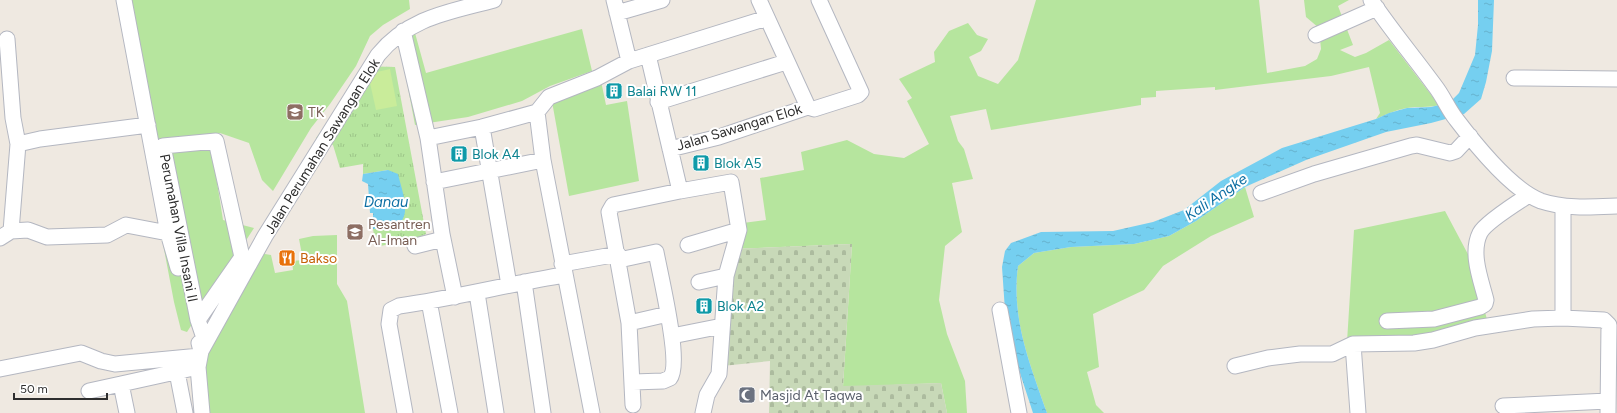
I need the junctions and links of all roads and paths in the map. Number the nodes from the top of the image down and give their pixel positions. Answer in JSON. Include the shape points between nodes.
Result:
{"nodes":[{"id":1,"x":124,"y":0,"type":"edge"},
{"id":2,"x":494,"y":0,"type":"edge"},
{"id":3,"x":662,"y":0,"type":"edge"},
{"id":4,"x":759,"y":0,"type":"edge"},
{"id":5,"x":819,"y":0,"type":"edge"},
{"id":6,"x":1374,"y":4,"type":"edge"},
{"id":7,"x":448,"y":6,"type":"edge"},
{"id":8,"x":616,"y":6,"type":"edge"},
{"id":9,"x":767,"y":18,"type":"junction"},
{"id":10,"x":403,"y":31,"type":"junction"},
{"id":11,"x":1316,"y":35,"type":"dead end"},
{"id":12,"x":7,"y":39,"type":"dead end"},
{"id":13,"x":648,"y":55,"type":"junction"},
{"id":14,"x":629,"y":61,"type":"junction"},
{"id":15,"x":786,"y":62,"type":"junction"},
{"id":16,"x":1514,"y":78,"type":"dead end"},
{"id":17,"x":1617,"y":78,"type":"edge"},
{"id":18,"x":658,"y":102,"type":"junction"},
{"id":19,"x":808,"y":108,"type":"junction"},
{"id":20,"x":537,"y":112,"type":"junction"},
{"id":21,"x":148,"y":124,"type":"junction"},
{"id":22,"x":482,"y":127,"type":"junction"},
{"id":23,"x":1470,"y":136,"type":"junction"},
{"id":24,"x":428,"y":138,"type":"junction"},
{"id":25,"x":18,"y":144,"type":"junction"},
{"id":26,"x":670,"y":149,"type":"junction"},
{"id":27,"x":543,"y":160,"type":"junction"},
{"id":28,"x":490,"y":170,"type":"junction"},
{"id":29,"x":434,"y":182,"type":"junction"},
{"id":30,"x":680,"y":191,"type":"junction"},
{"id":31,"x":1261,"y":193,"type":"dead end"},
{"id":32,"x":1529,"y":195,"type":"junction"},
{"id":33,"x":1563,"y":206,"type":"junction"},
{"id":34,"x":1617,"y":206,"type":"edge"},
{"id":35,"x":739,"y":230,"type":"junction"},
{"id":36,"x":168,"y":233,"type":"junction"},
{"id":37,"x":5,"y":234,"type":"edge"},
{"id":38,"x":443,"y":240,"type":"junction"},
{"id":39,"x":688,"y":245,"type":"dead end"},
{"id":40,"x":415,"y":246,"type":"dead end"},
{"id":41,"x":619,"y":257,"type":"junction"},
{"id":42,"x":563,"y":269,"type":"junction"},
{"id":43,"x":726,"y":276,"type":"junction"},
{"id":44,"x":524,"y":282,"type":"junction"},
{"id":45,"x":698,"y":282,"type":"dead end"},
{"id":46,"x":510,"y":285,"type":"junction"},
{"id":47,"x":477,"y":293,"type":"junction"},
{"id":48,"x":455,"y":297,"type":"junction"},
{"id":49,"x":429,"y":302,"type":"junction"},
{"id":50,"x":1000,"y":310,"type":"dead end"},
{"id":51,"x":668,"y":314,"type":"junction"},
{"id":52,"x":1562,"y":318,"type":"junction"},
{"id":53,"x":198,"y":320,"type":"junction"},
{"id":54,"x":1387,"y":321,"type":"dead end"},
{"id":55,"x":629,"y":323,"type":"junction"},
{"id":56,"x":722,"y":326,"type":"junction"},
{"id":57,"x":672,"y":336,"type":"junction"},
{"id":58,"x":1353,"y":344,"type":"junction"},
{"id":59,"x":201,"y":354,"type":"junction"},
{"id":60,"x":1235,"y":366,"type":"dead end"},
{"id":61,"x":0,"y":369,"type":"edge"},
{"id":62,"x":177,"y":372,"type":"junction"},
{"id":63,"x":633,"y":382,"type":"junction"},
{"id":64,"x":121,"y":384,"type":"junction"},
{"id":65,"x":90,"y":392,"type":"dead end"},
{"id":66,"x":1610,"y":402,"type":"edge"},
{"id":67,"x":633,"y":405,"type":"dead end"},
{"id":68,"x":1502,"y":406,"type":"dead end"},
{"id":69,"x":127,"y":413,"type":"edge"},
{"id":70,"x":185,"y":413,"type":"edge"},
{"id":71,"x":202,"y":413,"type":"edge"},
{"id":72,"x":406,"y":413,"type":"edge"},
{"id":73,"x":450,"y":413,"type":"edge"},
{"id":74,"x":496,"y":413,"type":"edge"},
{"id":75,"x":543,"y":413,"type":"edge"},
{"id":76,"x":592,"y":413,"type":"edge"},
{"id":77,"x":703,"y":413,"type":"edge"},
{"id":78,"x":1019,"y":413,"type":"edge"},
{"id":79,"x":1358,"y":413,"type":"edge"}],
"edges":[{"from":1,"to":21,"type":"street"},
{"from":2,"to":7,"type":"street","name":"Jalan Perumahan Sawangan Elok"},
{"from":3,"to":8,"type":"street"},
{"from":4,"to":9,"type":"street","name":"Jalan Sawangan Elok"},
{"from":5,"to":19,"type":"street","via":[[861,92],[814,109]]},
{"from":6,"to":11,"type":"street"},
{"from":6,"to":23,"type":"street"},
{"from":7,"to":10,"type":"street","name":"Jalan Perumahan Sawangan Elok"},
{"from":8,"to":14,"type":"street"},
{"from":9,"to":13,"type":"street"},
{"from":9,"to":15,"type":"street","name":"Jalan Sawangan Elok"},
{"from":10,"to":24,"type":"street"},
{"from":10,"to":59,"type":"street","name":"Jalan Perumahan Sawangan Elok","via":[[386,45],[369,68],[265,236]]},
{"from":12,"to":25,"type":"street","via":[[13,118]]},
{"from":13,"to":14,"type":"street"},
{"from":13,"to":18,"type":"street","name":"Jalan Sawangan Elok"},
{"from":14,"to":20,"type":"street","via":[[597,78],[549,96]]},
{"from":15,"to":18,"type":"street"},
{"from":15,"to":19,"type":"street","name":"Jalan Sawangan Elok"},
{"from":16,"to":17,"type":"street"},
{"from":18,"to":26,"type":"street","name":"Jalan Sawangan Elok"},
{"from":19,"to":26,"type":"street","name":"Jalan Sawangan Elok","via":[[719,137]]},
{"from":20,"to":22,"type":"street"},
{"from":20,"to":27,"type":"street"},
{"from":21,"to":25,"type":"street","via":[[40,138]]},
{"from":21,"to":36,"type":"street"},
{"from":22,"to":24,"type":"street"},
{"from":22,"to":28,"type":"street"},
{"from":23,"to":31,"type":"street","via":[[1456,151],[1450,153],[1418,145],[1411,146],[1314,174]]},
{"from":23,"to":32,"type":"street","via":[[1498,168]]},
{"from":24,"to":29,"type":"street"},
{"from":25,"to":37,"type":"street"},
{"from":26,"to":30,"type":"street","name":"Jalan Sawangan Elok"},
{"from":27,"to":28,"type":"street"},
{"from":27,"to":42,"type":"street"},
{"from":28,"to":29,"type":"street"},
{"from":28,"to":46,"type":"street"},
{"from":29,"to":38,"type":"street"},
{"from":30,"to":35,"type":"street","via":[[732,182]]},
{"from":30,"to":41,"type":"street","via":[[613,205],[610,208]]},
{"from":32,"to":33,"type":"street","via":[[1541,201]]},
{"from":32,"to":54,"type":"street","via":[[1487,225],[1480,234],[1476,253],[1485,304],[1480,308],[1434,319]]},
{"from":33,"to":34,"type":"street"},
{"from":33,"to":52,"type":"street"},
{"from":35,"to":39,"type":"street"},
{"from":35,"to":43,"type":"street"},
{"from":36,"to":37,"type":"street","via":[[126,226],[106,235],[47,237],[28,230]]},
{"from":36,"to":59,"type":"street"},
{"from":38,"to":40,"type":"street"},
{"from":38,"to":48,"type":"street"},
{"from":41,"to":42,"type":"street"},
{"from":41,"to":51,"type":"street","via":[[656,252]]},
{"from":41,"to":55,"type":"street"},
{"from":42,"to":44,"type":"street"},
{"from":42,"to":76,"type":"street"},
{"from":43,"to":45,"type":"street"},
{"from":43,"to":56,"type":"street"},
{"from":44,"to":46,"type":"street"},
{"from":44,"to":75,"type":"street"},
{"from":46,"to":47,"type":"street"},
{"from":47,"to":48,"type":"street"},
{"from":47,"to":74,"type":"street"},
{"from":48,"to":49,"type":"street"},
{"from":49,"to":72,"type":"street","via":[[399,306],[389,313]]},
{"from":49,"to":73,"type":"street"},
{"from":50,"to":78,"type":"street"},
{"from":51,"to":55,"type":"street"},
{"from":51,"to":57,"type":"street"},
{"from":52,"to":58,"type":"street","via":[[1483,326],[1414,343]]},
{"from":52,"to":66,"type":"street","via":[[1608,322]]},
{"from":53,"to":53,"type":"street","name":"Perumahan Villa Insani II","via":[[162,146],[216,141],[242,257]]},
{"from":53,"to":59,"type":"street","name":"Perumahan Villa Insani II"},
{"from":55,"to":63,"type":"street"},
{"from":56,"to":57,"type":"street"},
{"from":56,"to":77,"type":"street","via":[[719,374],[707,395]]},
{"from":57,"to":63,"type":"street","via":[[674,371],[670,378],[663,381]]},
{"from":58,"to":60,"type":"street","via":[[1332,354],[1300,354]]},
{"from":58,"to":79,"type":"street"},
{"from":59,"to":61,"type":"street","via":[[116,364],[81,353]]},
{"from":59,"to":62,"type":"street"},
{"from":59,"to":71,"type":"street"},
{"from":62,"to":64,"type":"street"},
{"from":62,"to":70,"type":"street"},
{"from":63,"to":67,"type":"street"},
{"from":64,"to":65,"type":"street"},
{"from":64,"to":69,"type":"street"},
{"from":66,"to":68,"type":"street"}]}
